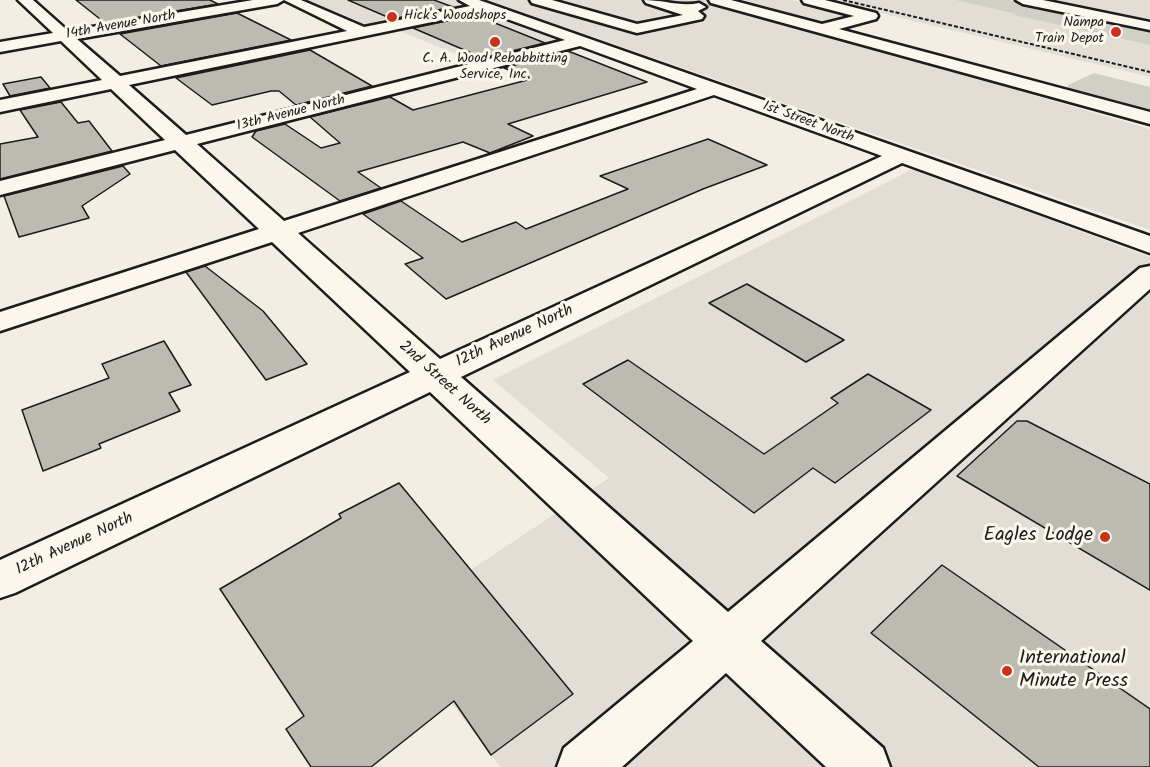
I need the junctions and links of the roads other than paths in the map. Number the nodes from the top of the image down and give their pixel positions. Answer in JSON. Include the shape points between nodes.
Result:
{"nodes":[{"id":1,"x":277,"y":0,"type":"edge"},
{"id":2,"x":290,"y":0,"type":"edge"},
{"id":3,"x":466,"y":0,"type":"edge"},
{"id":4,"x":537,"y":0,"type":"edge"},
{"id":5,"x":651,"y":0,"type":"edge"},
{"id":6,"x":809,"y":0,"type":"edge"},
{"id":7,"x":1023,"y":0,"type":"edge"},
{"id":8,"x":22,"y":1,"type":"edge"},
{"id":9,"x":720,"y":1,"type":"edge"},
{"id":10,"x":486,"y":7,"type":"junction"},
{"id":11,"x":685,"y":10,"type":"junction"},
{"id":12,"x":1150,"y":26,"type":"edge"},
{"id":13,"x":823,"y":28,"type":"junction"},
{"id":14,"x":362,"y":32,"type":"junction"},
{"id":15,"x":64,"y":36,"type":"junction"},
{"id":16,"x":581,"y":41,"type":"junction"},
{"id":17,"x":0,"y":46,"type":"edge"},
{"id":18,"x":116,"y":83,"type":"junction"},
{"id":19,"x":714,"y":89,"type":"junction"},
{"id":20,"x":0,"y":106,"type":"edge"},
{"id":21,"x":1150,"y":118,"type":"edge"},
{"id":22,"x":180,"y":142,"type":"junction"},
{"id":23,"x":900,"y":156,"type":"junction"},
{"id":24,"x":0,"y":188,"type":"edge"},
{"id":25,"x":278,"y":231,"type":"junction"},
{"id":26,"x":1150,"y":245,"type":"edge"},
{"id":27,"x":1150,"y":274,"type":"edge"},
{"id":28,"x":0,"y":322,"type":"edge"},
{"id":29,"x":435,"y":375,"type":"junction"},
{"id":30,"x":0,"y":580,"type":"edge"},
{"id":31,"x":727,"y":642,"type":"junction"},
{"id":32,"x":583,"y":767,"type":"edge"},
{"id":33,"x":864,"y":767,"type":"edge"}],
"edges":[{"from":1,"to":15,"type":"street","name":"14th Avenue North"},
{"from":2,"to":14,"type":"street"},
{"from":3,"to":10,"type":"street","name":"1st Street North"},
{"from":4,"to":11,"type":"street","via":[[637,29],[697,16]]},
{"from":5,"to":11,"type":"street"},
{"from":6,"to":13,"type":"street","via":[[871,16]]},
{"from":7,"to":12,"type":"street"},
{"from":8,"to":15,"type":"street","name":"2nd Street North"},
{"from":9,"to":11,"type":"street"},
{"from":9,"to":13,"type":"street"},
{"from":10,"to":14,"type":"street"},
{"from":10,"to":16,"type":"street","name":"1st Street North"},
{"from":13,"to":21,"type":"street"},
{"from":14,"to":18,"type":"street"},
{"from":15,"to":17,"type":"street","name":"14th Avenue North"},
{"from":15,"to":18,"type":"street","name":"2nd Street North"},
{"from":16,"to":19,"type":"street","name":"1st Street North"},
{"from":16,"to":22,"type":"street","name":"13th Avenue North"},
{"from":18,"to":20,"type":"street"},
{"from":18,"to":22,"type":"street","name":"2nd Street North"},
{"from":19,"to":23,"type":"street","name":"1st Street North"},
{"from":19,"to":25,"type":"street"},
{"from":22,"to":24,"type":"street","name":"13th Avenue North"},
{"from":22,"to":25,"type":"street","name":"2nd Street North"},
{"from":23,"to":26,"type":"street","name":"1st Street North"},
{"from":23,"to":29,"type":"street","name":"12th Avenue North"},
{"from":25,"to":28,"type":"street"},
{"from":25,"to":29,"type":"street","name":"2nd Street North"},
{"from":27,"to":31,"type":"street"},
{"from":29,"to":30,"type":"street","name":"12th Avenue North"},
{"from":29,"to":31,"type":"street","name":"2nd Street North"},
{"from":31,"to":32,"type":"street"},
{"from":31,"to":33,"type":"street","name":"2nd Street North"}]}
